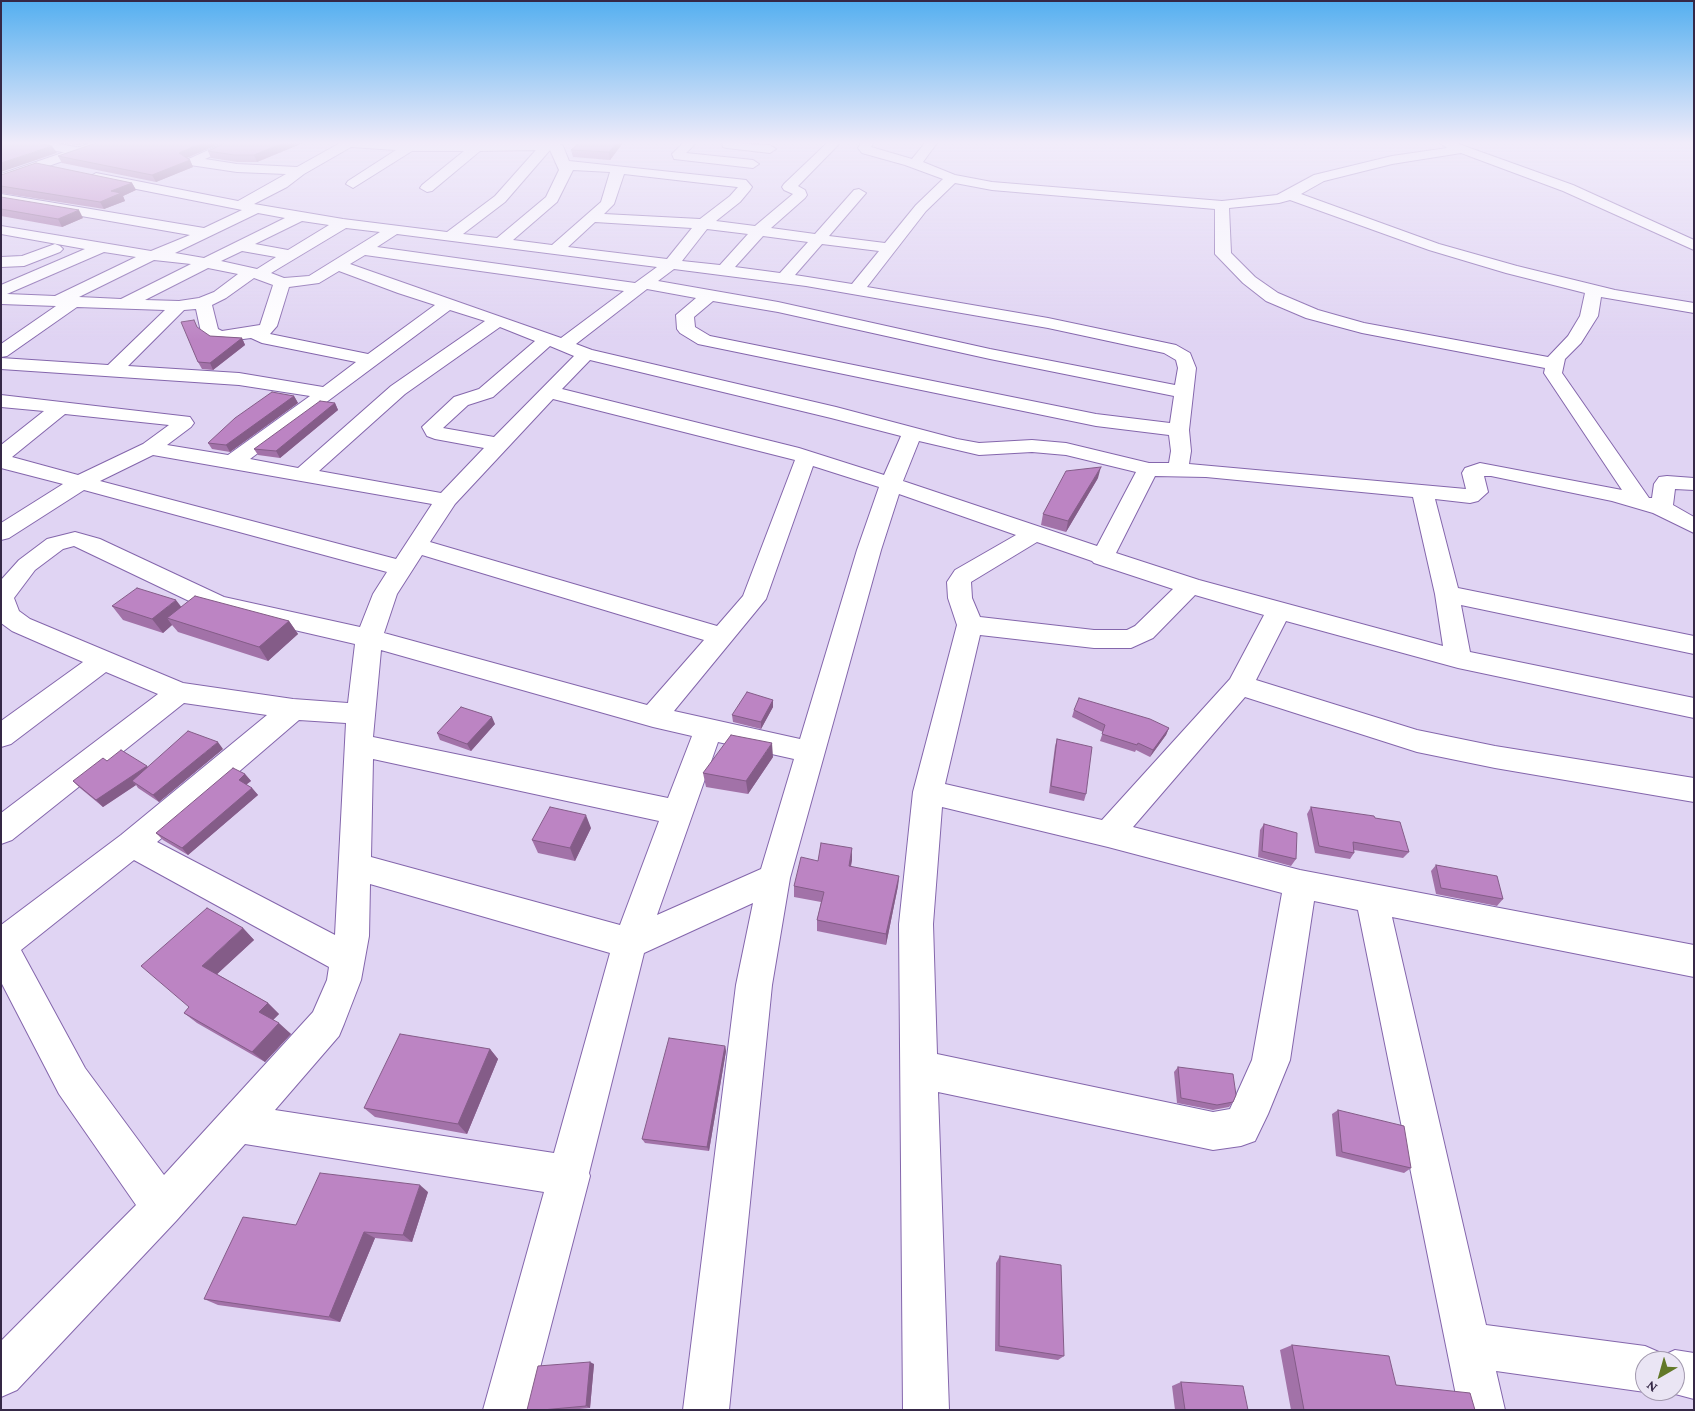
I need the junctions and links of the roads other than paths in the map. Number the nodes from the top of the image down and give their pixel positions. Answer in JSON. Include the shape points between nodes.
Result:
{"nodes":[{"id":1,"x":65,"y":209,"type":"edge"},
{"id":2,"x":256,"y":209,"type":"joint"},
{"id":3,"x":487,"y":209,"type":"edge"},
{"id":4,"x":540,"y":209,"type":"edge"},
{"id":5,"x":602,"y":209,"type":"edge"},
{"id":6,"x":722,"y":209,"type":"edge"},
{"id":7,"x":784,"y":209,"type":"edge"},
{"id":8,"x":845,"y":209,"type":"edge"},
{"id":9,"x":920,"y":209,"type":"edge"},
{"id":10,"x":1222,"y":209,"type":"edge"},
{"id":11,"x":1328,"y":209,"type":"edge"},
{"id":12,"x":1613,"y":209,"type":"edge"},
{"id":13,"x":300,"y":216,"type":"junction"},
{"id":14,"x":593,"y":218,"type":"junction"},
{"id":15,"x":639,"y":220,"type":"junction"},
{"id":16,"x":343,"y":223,"type":"junction"},
{"id":17,"x":703,"y":224,"type":"junction"},
{"id":18,"x":1,"y":230,"type":"edge"},
{"id":19,"x":394,"y":230,"type":"junction"},
{"id":20,"x":760,"y":230,"type":"junction"},
{"id":21,"x":202,"y":235,"type":"junction"},
{"id":22,"x":450,"y":236,"type":"junction"},
{"id":23,"x":819,"y":239,"type":"junction"},
{"id":24,"x":502,"y":241,"type":"junction"},
{"id":25,"x":70,"y":242,"type":"junction"},
{"id":26,"x":240,"y":246,"type":"junction"},
{"id":27,"x":1694,"y":246,"type":"edge"},
{"id":28,"x":102,"y":247,"type":"junction"},
{"id":29,"x":557,"y":248,"type":"junction"},
{"id":30,"x":889,"y":248,"type":"junction"},
{"id":31,"x":363,"y":250,"type":"junction"},
{"id":32,"x":290,"y":255,"type":"junction"},
{"id":33,"x":609,"y":255,"type":"junction"},
{"id":34,"x":154,"y":256,"type":"junction"},
{"id":35,"x":1,"y":262,"type":"edge"},
{"id":36,"x":205,"y":263,"type":"junction"},
{"id":37,"x":672,"y":263,"type":"junction"},
{"id":38,"x":338,"y":265,"type":"junction"},
{"id":39,"x":724,"y":270,"type":"junction"},
{"id":40,"x":254,"y":274,"type":"junction"},
{"id":41,"x":784,"y":278,"type":"junction"},
{"id":42,"x":282,"y":283,"type":"junction"},
{"id":43,"x":641,"y":286,"type":"junction"},
{"id":44,"x":856,"y":290,"type":"junction"},
{"id":45,"x":1594,"y":290,"type":"junction"},
{"id":46,"x":1,"y":291,"type":"edge"},
{"id":47,"x":709,"y":296,"type":"junction"},
{"id":48,"x":1,"y":299,"type":"edge"},
{"id":49,"x":65,"y":302,"type":"junction"},
{"id":50,"x":203,"y":302,"type":"junction"},
{"id":51,"x":449,"y":303,"type":"junction"},
{"id":52,"x":124,"y":304,"type":"junction"},
{"id":53,"x":179,"y":306,"type":"junction"},
{"id":54,"x":1694,"y":308,"type":"edge"},
{"id":55,"x":498,"y":320,"type":"junction"},
{"id":56,"x":261,"y":331,"type":"junction"},
{"id":57,"x":566,"y":346,"type":"junction"},
{"id":58,"x":1,"y":352,"type":"edge"},
{"id":59,"x":371,"y":360,"type":"junction"},
{"id":60,"x":1,"y":363,"type":"edge"},
{"id":61,"x":1554,"y":364,"type":"junction"},
{"id":62,"x":64,"y":367,"type":"junction"},
{"id":63,"x":113,"y":370,"type":"junction"},
{"id":64,"x":549,"y":392,"type":"junction"},
{"id":65,"x":1184,"y":392,"type":"junction"},
{"id":66,"x":327,"y":393,"type":"junction"},
{"id":67,"x":1,"y":402,"type":"edge"},
{"id":68,"x":30,"y":405,"type":"junction"},
{"id":69,"x":60,"y":408,"type":"junction"},
{"id":70,"x":1179,"y":430,"type":"junction"},
{"id":71,"x":912,"y":434,"type":"junction"},
{"id":72,"x":498,"y":444,"type":"junction"},
{"id":73,"x":150,"y":448,"type":"junction"},
{"id":74,"x":1,"y":456,"type":"edge"},
{"id":75,"x":806,"y":457,"type":"junction"},
{"id":76,"x":1,"y":461,"type":"edge"},
{"id":77,"x":234,"y":461,"type":"junction"},
{"id":78,"x":1148,"y":469,"type":"junction"},
{"id":79,"x":1178,"y":470,"type":"junction"},
{"id":80,"x":303,"y":474,"type":"junction"},
{"id":81,"x":83,"y":482,"type":"junction"},
{"id":82,"x":891,"y":484,"type":"junction"},
{"id":83,"x":1694,"y":484,"type":"edge"},
{"id":84,"x":1422,"y":491,"type":"junction"},
{"id":85,"x":446,"y":500,"type":"junction"},
{"id":86,"x":1651,"y":505,"type":"junction"},
{"id":87,"x":1694,"y":526,"type":"edge"},
{"id":88,"x":1,"y":533,"type":"edge"},
{"id":89,"x":1034,"y":534,"type":"junction"},
{"id":90,"x":410,"y":557,"type":"junction"},
{"id":91,"x":1102,"y":558,"type":"junction"},
{"id":92,"x":1190,"y":586,"type":"junction"},
{"id":93,"x":1448,"y":594,"type":"junction"},
{"id":94,"x":1279,"y":611,"type":"junction"},
{"id":95,"x":970,"y":625,"type":"junction"},
{"id":96,"x":722,"y":636,"type":"junction"},
{"id":97,"x":369,"y":638,"type":"junction"},
{"id":98,"x":1694,"y":644,"type":"edge"},
{"id":99,"x":1458,"y":659,"type":"junction"},
{"id":100,"x":104,"y":660,"type":"junction"},
{"id":101,"x":1240,"y":685,"type":"junction"},
{"id":102,"x":179,"y":692,"type":"junction"},
{"id":103,"x":1694,"y":708,"type":"edge"},
{"id":104,"x":293,"y":709,"type":"junction"},
{"id":105,"x":360,"y":714,"type":"junction"},
{"id":106,"x":653,"y":717,"type":"junction"},
{"id":107,"x":5,"y":728,"type":"edge"},
{"id":108,"x":708,"y":730,"type":"junction"},
{"id":109,"x":359,"y":745,"type":"junction"},
{"id":110,"x":810,"y":752,"type":"junction"},
{"id":111,"x":1694,"y":790,"type":"edge"},
{"id":112,"x":928,"y":792,"type":"junction"},
{"id":113,"x":678,"y":813,"type":"junction"},
{"id":114,"x":1,"y":831,"type":"edge"},
{"id":115,"x":1108,"y":834,"type":"junction"},
{"id":116,"x":132,"y":844,"type":"junction"},
{"id":117,"x":354,"y":866,"type":"junction"},
{"id":118,"x":774,"y":878,"type":"junction"},
{"id":119,"x":1300,"y":884,"type":"junction"},
{"id":120,"x":1372,"y":900,"type":"junction"},
{"id":121,"x":630,"y":943,"type":"junction"},
{"id":122,"x":1,"y":946,"type":"edge"},
{"id":123,"x":347,"y":959,"type":"junction"},
{"id":124,"x":1694,"y":961,"type":"edge"},
{"id":125,"x":920,"y":1069,"type":"junction"},
{"id":126,"x":237,"y":1124,"type":"junction"},
{"id":127,"x":570,"y":1176,"type":"junction"},
{"id":128,"x":162,"y":1207,"type":"junction"},
{"id":129,"x":1468,"y":1345,"type":"junction"},
{"id":130,"x":1635,"y":1368,"type":"edge"},
{"id":131,"x":1,"y":1374,"type":"edge"},
{"id":132,"x":506,"y":1410,"type":"edge"},
{"id":133,"x":706,"y":1410,"type":"edge"},
{"id":134,"x":926,"y":1410,"type":"edge"},
{"id":135,"x":1482,"y":1410,"type":"edge"}],
"edges":[{"from":1,"to":21,"type":"street","via":[[201,232]]},
{"from":2,"to":13,"type":"street"},
{"from":2,"to":21,"type":"street"},
{"from":3,"to":22,"type":"street"},
{"from":4,"to":24,"type":"street"},
{"from":5,"to":14,"type":"street"},
{"from":6,"to":17,"type":"street"},
{"from":7,"to":20,"type":"street"},
{"from":8,"to":23,"type":"street"},
{"from":9,"to":30,"type":"street"},
{"from":10,"to":61,"type":"street","via":[[1223,254],[1272,297],[1312,314],[1362,328]]},
{"from":11,"to":45,"type":"street","via":[[1434,247]]},
{"from":12,"to":27,"type":"street"},
{"from":13,"to":16,"type":"street"},
{"from":13,"to":26,"type":"street"},
{"from":14,"to":15,"type":"street"},
{"from":14,"to":29,"type":"street"},
{"from":15,"to":17,"type":"street"},
{"from":15,"to":33,"type":"street"},
{"from":16,"to":19,"type":"street"},
{"from":16,"to":32,"type":"street"},
{"from":17,"to":20,"type":"street"},
{"from":17,"to":37,"type":"street"},
{"from":18,"to":25,"type":"street"},
{"from":19,"to":22,"type":"street"},
{"from":19,"to":31,"type":"street"},
{"from":20,"to":23,"type":"street"},
{"from":20,"to":39,"type":"street"},
{"from":21,"to":34,"type":"street"},
{"from":22,"to":24,"type":"street"},
{"from":23,"to":30,"type":"street"},
{"from":23,"to":41,"type":"street"},
{"from":24,"to":29,"type":"street"},
{"from":25,"to":28,"type":"street"},
{"from":25,"to":35,"type":"street","via":[[24,261]]},
{"from":26,"to":32,"type":"street"},
{"from":26,"to":36,"type":"street"},
{"from":28,"to":34,"type":"street"},
{"from":28,"to":46,"type":"street"},
{"from":29,"to":33,"type":"street"},
{"from":30,"to":44,"type":"street"},
{"from":31,"to":38,"type":"street"},
{"from":31,"to":43,"type":"street"},
{"from":32,"to":40,"type":"street"},
{"from":33,"to":37,"type":"street"},
{"from":34,"to":36,"type":"street"},
{"from":34,"to":49,"type":"street"},
{"from":36,"to":40,"type":"street"},
{"from":36,"to":52,"type":"street"},
{"from":37,"to":39,"type":"street"},
{"from":37,"to":43,"type":"street"},
{"from":38,"to":42,"type":"street","via":[[312,280]]},
{"from":38,"to":51,"type":"street"},
{"from":39,"to":41,"type":"street"},
{"from":40,"to":42,"type":"street"},
{"from":40,"to":50,"type":"street"},
{"from":41,"to":44,"type":"street"},
{"from":42,"to":56,"type":"street","via":[[268,326]]},
{"from":43,"to":47,"type":"street"},
{"from":43,"to":57,"type":"street"},
{"from":44,"to":65,"type":"street","via":[[1048,323],[1170,349],[1184,357],[1187,368]]},
{"from":45,"to":54,"type":"street"},
{"from":45,"to":61,"type":"street","via":[[1589,316]]},
{"from":47,"to":65,"type":"street","via":[[778,307],[990,354]]},
{"from":47,"to":70,"type":"street","via":[[685,315],[686,329],[704,340],[1096,420]]},
{"from":48,"to":49,"type":"street"},
{"from":49,"to":52,"type":"street"},
{"from":49,"to":58,"type":"street"},
{"from":50,"to":53,"type":"street"},
{"from":50,"to":56,"type":"street","via":[[210,332],[220,337]]},
{"from":51,"to":55,"type":"street"},
{"from":51,"to":59,"type":"street"},
{"from":52,"to":53,"type":"street"},
{"from":53,"to":63,"type":"street"},
{"from":55,"to":57,"type":"street"},
{"from":55,"to":80,"type":"street","via":[[398,390]]},
{"from":56,"to":59,"type":"street","via":[[262,338],[276,342]]},
{"from":57,"to":64,"type":"street"},
{"from":57,"to":71,"type":"street"},
{"from":57,"to":72,"type":"street","via":[[486,392],[461,401],[432,427],[434,432],[442,435]]},
{"from":59,"to":66,"type":"street"},
{"from":60,"to":62,"type":"street"},
{"from":61,"to":86,"type":"street","via":[[1553,373]]},
{"from":62,"to":63,"type":"street"},
{"from":62,"to":68,"type":"street"},
{"from":63,"to":66,"type":"street","via":[[239,379]]},
{"from":64,"to":72,"type":"street"},
{"from":64,"to":75,"type":"street"},
{"from":65,"to":70,"type":"street"},
{"from":66,"to":77,"type":"street"},
{"from":67,"to":68,"type":"street"},
{"from":68,"to":69,"type":"street"},
{"from":69,"to":73,"type":"street","via":[[183,421],[180,428]]},
{"from":69,"to":74,"type":"street"},
{"from":70,"to":79,"type":"street","via":[[1181,451]]},
{"from":71,"to":78,"type":"street","via":[[979,449],[1032,446],[1066,449]]},
{"from":71,"to":82,"type":"street"},
{"from":72,"to":85,"type":"street"},
{"from":73,"to":77,"type":"street"},
{"from":73,"to":81,"type":"street"},
{"from":75,"to":82,"type":"street"},
{"from":75,"to":96,"type":"street","via":[[754,599]]},
{"from":76,"to":81,"type":"street"},
{"from":77,"to":80,"type":"street"},
{"from":78,"to":79,"type":"street"},
{"from":78,"to":91,"type":"street"},
{"from":79,"to":84,"type":"street"},
{"from":80,"to":85,"type":"street"},
{"from":81,"to":88,"type":"street"},
{"from":81,"to":90,"type":"street"},
{"from":82,"to":89,"type":"street"},
{"from":82,"to":110,"type":"street"},
{"from":83,"to":86,"type":"street","via":[[1667,482]]},
{"from":84,"to":86,"type":"street","via":[[1474,496],[1477,492],[1473,473],[1485,470]]},
{"from":84,"to":93,"type":"street"},
{"from":85,"to":90,"type":"street"},
{"from":86,"to":87,"type":"street"},
{"from":89,"to":91,"type":"street"},
{"from":89,"to":95,"type":"street","via":[[963,576],[958,587]]},
{"from":90,"to":96,"type":"street"},
{"from":90,"to":97,"type":"street","via":[[385,594]]},
{"from":91,"to":92,"type":"street"},
{"from":92,"to":94,"type":"street"},
{"from":92,"to":95,"type":"street","via":[[1144,632],[1131,639],[1094,639]]},
{"from":93,"to":98,"type":"street"},
{"from":93,"to":99,"type":"street"},
{"from":94,"to":99,"type":"street"},
{"from":94,"to":101,"type":"street"},
{"from":95,"to":112,"type":"street"},
{"from":96,"to":106,"type":"street"},
{"from":97,"to":100,"type":"street","via":[[217,604],[92,544],[74,539],[55,544],[27,565],[1,597],[9,616],[22,625]]},
{"from":97,"to":105,"type":"street"},
{"from":97,"to":106,"type":"street"},
{"from":99,"to":103,"type":"street"},
{"from":100,"to":102,"type":"street"},
{"from":100,"to":107,"type":"street"},
{"from":101,"to":111,"type":"street","via":[[1417,741]]},
{"from":101,"to":115,"type":"street"},
{"from":102,"to":104,"type":"street"},
{"from":102,"to":114,"type":"street"},
{"from":104,"to":105,"type":"street"},
{"from":104,"to":116,"type":"street"},
{"from":105,"to":109,"type":"street"},
{"from":106,"to":108,"type":"street"},
{"from":108,"to":110,"type":"street"},
{"from":108,"to":113,"type":"street"},
{"from":109,"to":113,"type":"street"},
{"from":109,"to":117,"type":"street"},
{"from":110,"to":118,"type":"street"},
{"from":112,"to":115,"type":"street"},
{"from":112,"to":125,"type":"street","via":[[916,924]]},
{"from":113,"to":121,"type":"street"},
{"from":115,"to":119,"type":"street"},
{"from":116,"to":122,"type":"street"},
{"from":116,"to":123,"type":"street"},
{"from":117,"to":121,"type":"street"},
{"from":117,"to":123,"type":"street","via":[[352,936]]},
{"from":118,"to":121,"type":"street"},
{"from":118,"to":133,"type":"street","via":[[754,985]]},
{"from":119,"to":120,"type":"street"},
{"from":119,"to":125,"type":"street","via":[[1271,1060],[1241,1127],[1213,1131]]},
{"from":120,"to":124,"type":"street"},
{"from":120,"to":129,"type":"street"},
{"from":121,"to":127,"type":"street"},
{"from":122,"to":128,"type":"street","via":[[72,1081]]},
{"from":123,"to":126,"type":"street","via":[[344,980],[326,1024]]},
{"from":125,"to":134,"type":"street"},
{"from":126,"to":127,"type":"street"},
{"from":126,"to":128,"type":"street"},
{"from":127,"to":132,"type":"street"},
{"from":128,"to":131,"type":"street"},
{"from":129,"to":130,"type":"street"},
{"from":129,"to":135,"type":"street"}]}
